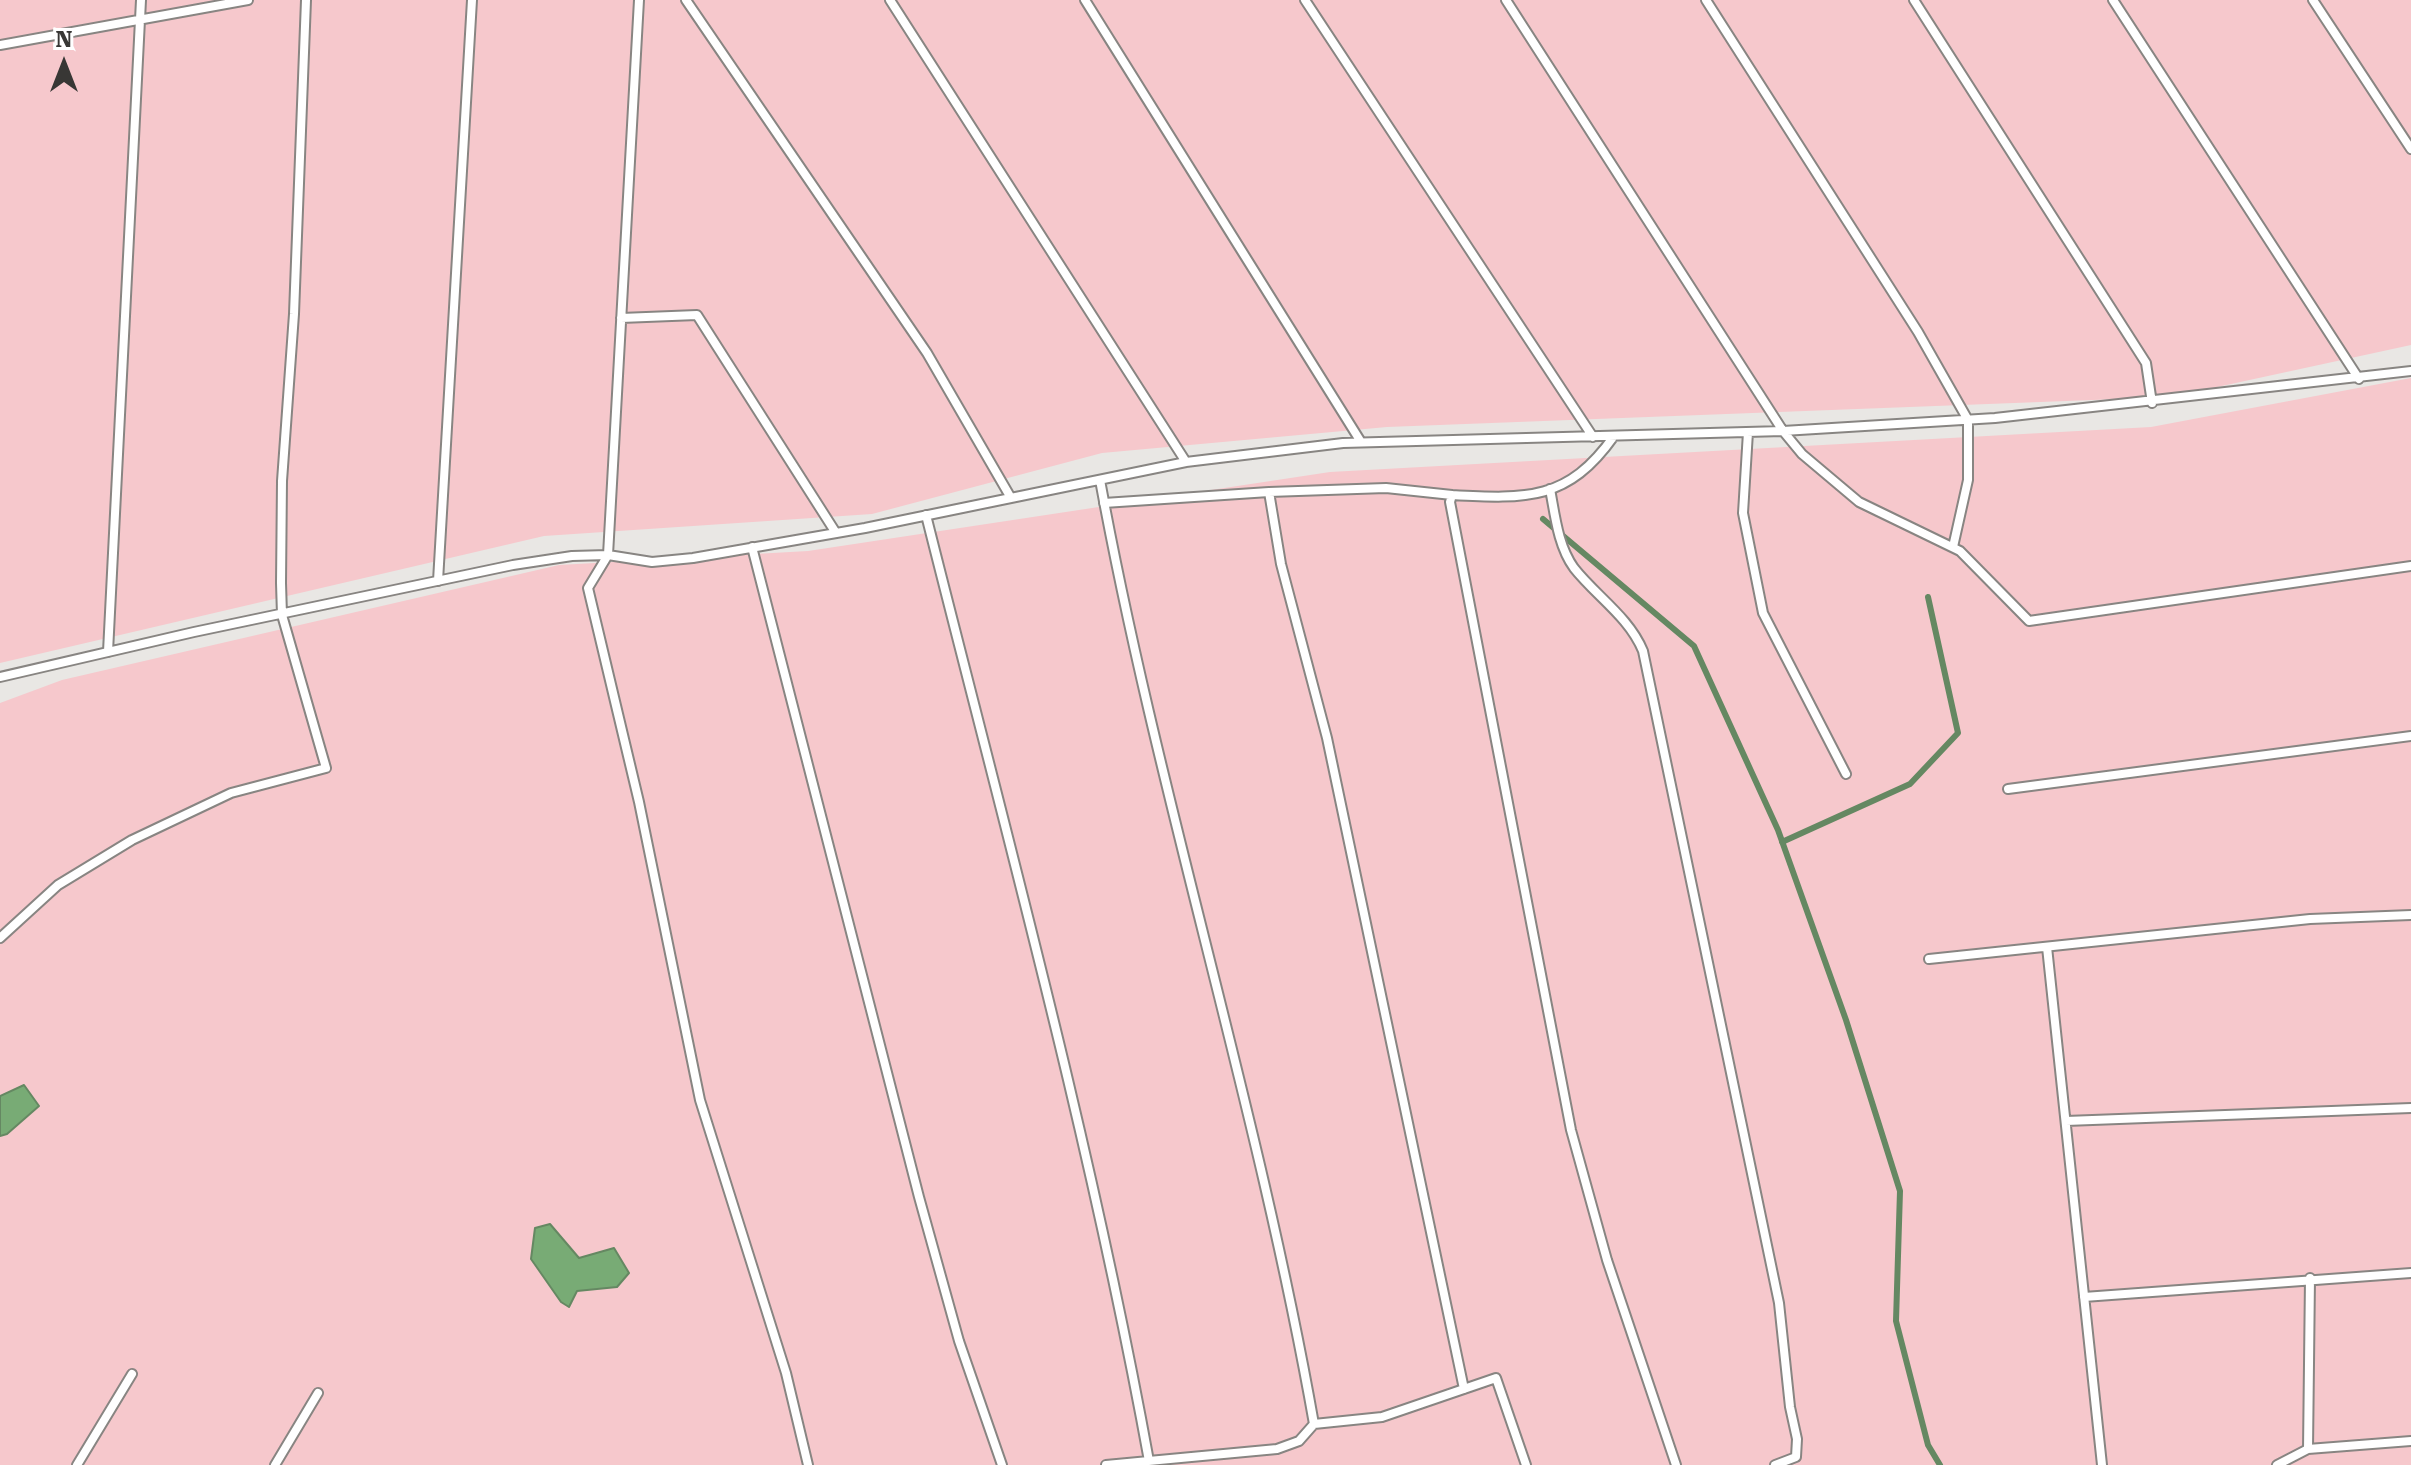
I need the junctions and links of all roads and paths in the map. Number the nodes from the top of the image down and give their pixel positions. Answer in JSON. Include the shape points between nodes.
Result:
{"nodes":[{"id":1,"x":141,"y":0,"type":"edge"},
{"id":2,"x":248,"y":0,"type":"edge"},
{"id":3,"x":306,"y":0,"type":"edge"},
{"id":4,"x":472,"y":0,"type":"edge"},
{"id":5,"x":639,"y":0,"type":"edge"},
{"id":6,"x":686,"y":0,"type":"edge"},
{"id":7,"x":890,"y":0,"type":"edge"},
{"id":8,"x":1085,"y":0,"type":"edge"},
{"id":9,"x":1305,"y":0,"type":"edge"},
{"id":10,"x":1506,"y":0,"type":"edge"},
{"id":11,"x":1706,"y":0,"type":"edge"},
{"id":12,"x":1914,"y":0,"type":"edge"},
{"id":13,"x":2113,"y":0,"type":"edge"},
{"id":14,"x":2313,"y":0,"type":"edge"},
{"id":15,"x":140,"y":21,"type":"junction"},
{"id":16,"x":0,"y":45,"type":"edge"},
{"id":17,"x":2411,"y":149,"type":"edge"},
{"id":18,"x":621,"y":318,"type":"junction"},
{"id":19,"x":2411,"y":371,"type":"edge"},
{"id":20,"x":2359,"y":379,"type":"junction"},
{"id":21,"x":2152,"y":403,"type":"junction"},
{"id":22,"x":1968,"y":420,"type":"junction"},
{"id":23,"x":1783,"y":431,"type":"junction"},
{"id":24,"x":1748,"y":432,"type":"junction"},
{"id":25,"x":1614,"y":436,"type":"junction"},
{"id":26,"x":1593,"y":437,"type":"junction"},
{"id":27,"x":1361,"y":442,"type":"junction"},
{"id":28,"x":1186,"y":462,"type":"junction"},
{"id":29,"x":1100,"y":480,"type":"junction"},
{"id":30,"x":1550,"y":489,"type":"junction"},
{"id":31,"x":1269,"y":492,"type":"junction"},
{"id":32,"x":1452,"y":495,"type":"junction"},
{"id":33,"x":1011,"y":498,"type":"junction"},
{"id":34,"x":1104,"y":503,"type":"junction"},
{"id":35,"x":926,"y":515,"type":"junction"},
{"id":36,"x":836,"y":533,"type":"junction"},
{"id":37,"x":752,"y":547,"type":"junction"},
{"id":38,"x":1953,"y":547,"type":"junction"},
{"id":39,"x":608,"y":555,"type":"junction"},
{"id":40,"x":2411,"y":566,"type":"edge"},
{"id":41,"x":438,"y":581,"type":"junction"},
{"id":42,"x":282,"y":615,"type":"junction"},
{"id":43,"x":108,"y":652,"type":"junction"},
{"id":44,"x":0,"y":677,"type":"edge"},
{"id":45,"x":2411,"y":736,"type":"edge"},
{"id":46,"x":1846,"y":774,"type":"dead end"},
{"id":47,"x":2008,"y":789,"type":"dead end"},
{"id":48,"x":2411,"y":915,"type":"edge"},
{"id":49,"x":0,"y":938,"type":"edge"},
{"id":50,"x":2047,"y":947,"type":"junction"},
{"id":51,"x":1929,"y":959,"type":"dead end"},
{"id":52,"x":2411,"y":1108,"type":"edge"},
{"id":53,"x":2066,"y":1121,"type":"junction"},
{"id":54,"x":2411,"y":1273,"type":"edge"},
{"id":55,"x":2310,"y":1278,"type":"junction"},
{"id":56,"x":2084,"y":1297,"type":"junction"},
{"id":57,"x":132,"y":1374,"type":"dead end"},
{"id":58,"x":1464,"y":1389,"type":"junction"},
{"id":59,"x":318,"y":1393,"type":"dead end"},
{"id":60,"x":1314,"y":1424,"type":"junction"},
{"id":61,"x":2411,"y":1441,"type":"edge"},
{"id":62,"x":2308,"y":1449,"type":"junction"},
{"id":63,"x":1149,"y":1461,"type":"junction"},
{"id":64,"x":77,"y":1465,"type":"edge"},
{"id":65,"x":275,"y":1465,"type":"edge"},
{"id":66,"x":808,"y":1465,"type":"edge"},
{"id":67,"x":1002,"y":1465,"type":"edge"},
{"id":68,"x":1106,"y":1465,"type":"edge"},
{"id":69,"x":1526,"y":1465,"type":"edge"},
{"id":70,"x":1676,"y":1465,"type":"edge"},
{"id":71,"x":1775,"y":1465,"type":"edge"},
{"id":72,"x":2102,"y":1465,"type":"edge"},
{"id":73,"x":2277,"y":1465,"type":"edge"}],
"edges":[{"from":1,"to":15,"type":"lane"},
{"from":2,"to":15,"type":"lane"},
{"from":3,"to":42,"type":"lane","via":[[282,481]]},
{"from":4,"to":41,"type":"lane"},
{"from":5,"to":18,"type":"lane"},
{"from":6,"to":33,"type":"lane","via":[[927,353]]},
{"from":7,"to":28,"type":"lane"},
{"from":8,"to":27,"type":"lane"},
{"from":9,"to":26,"type":"lane"},
{"from":10,"to":23,"type":"lane"},
{"from":11,"to":22,"type":"lane"},
{"from":12,"to":21,"type":"lane","via":[[2146,363]]},
{"from":13,"to":20,"type":"lane"},
{"from":14,"to":17,"type":"lane"},
{"from":15,"to":16,"type":"lane"},
{"from":15,"to":43,"type":"lane"},
{"from":18,"to":36,"type":"lane","via":[[697,315]]},
{"from":18,"to":39,"type":"lane"},
{"from":19,"to":20,"type":"lane"},
{"from":20,"to":21,"type":"lane"},
{"from":21,"to":22,"type":"lane"},
{"from":22,"to":23,"type":"lane"},
{"from":22,"to":38,"type":"lane","via":[[1968,480]]},
{"from":23,"to":24,"type":"lane"},
{"from":23,"to":38,"type":"lane","via":[[1859,502]]},
{"from":24,"to":25,"type":"lane"},
{"from":24,"to":46,"type":"lane","via":[[1743,513],[1763,613]]},
{"from":25,"to":26,"type":"lane"},
{"from":25,"to":30,"type":"lane","via":[[1574,481]]},
{"from":26,"to":27,"type":"lane"},
{"from":27,"to":28,"type":"lane"},
{"from":28,"to":29,"type":"lane"},
{"from":29,"to":33,"type":"lane"},
{"from":29,"to":34,"type":"lane"},
{"from":30,"to":32,"type":"lane","via":[[1507,498]]},
{"from":30,"to":71,"type":"lane","via":[[1560,538],[1573,566],[1636,635],[1643,651],[1779,1303],[1797,1439],[1796,1457]]},
{"from":31,"to":32,"type":"lane","via":[[1386,488]]},
{"from":31,"to":34,"type":"lane"},
{"from":31,"to":58,"type":"lane","via":[[1281,564],[1327,738]]},
{"from":32,"to":70,"type":"lane","via":[[1455,538],[1571,1130],[1607,1260]]},
{"from":33,"to":35,"type":"lane"},
{"from":34,"to":60,"type":"lane","via":[[1194,905],[1260,1160]]},
{"from":35,"to":36,"type":"lane"},
{"from":35,"to":63,"type":"lane","via":[[1065,1069]]},
{"from":36,"to":37,"type":"lane"},
{"from":37,"to":39,"type":"lane","via":[[652,562]]},
{"from":37,"to":67,"type":"lane","via":[[919,1197],[959,1341]]},
{"from":38,"to":40,"type":"lane","via":[[2029,621]]},
{"from":39,"to":41,"type":"lane","via":[[513,565]]},
{"from":39,"to":66,"type":"lane","via":[[588,588],[639,802],[700,1100],[786,1373]]},
{"from":41,"to":42,"type":"lane"},
{"from":42,"to":43,"type":"lane"},
{"from":42,"to":49,"type":"lane","via":[[326,768],[231,793],[132,840],[58,885]]},
{"from":43,"to":44,"type":"lane"},
{"from":45,"to":47,"type":"lane"},
{"from":48,"to":50,"type":"lane","via":[[2310,919]]},
{"from":50,"to":51,"type":"lane"},
{"from":50,"to":53,"type":"lane"},
{"from":52,"to":53,"type":"lane"},
{"from":53,"to":56,"type":"lane"},
{"from":54,"to":55,"type":"lane"},
{"from":55,"to":56,"type":"lane"},
{"from":55,"to":62,"type":"lane"},
{"from":56,"to":72,"type":"lane"},
{"from":57,"to":64,"type":"lane"},
{"from":58,"to":60,"type":"lane","via":[[1382,1417]]},
{"from":58,"to":69,"type":"lane","via":[[1496,1378]]},
{"from":59,"to":65,"type":"lane"},
{"from":60,"to":63,"type":"lane","via":[[1299,1441],[1277,1449]]},
{"from":61,"to":62,"type":"lane"},
{"from":62,"to":73,"type":"lane"},
{"from":63,"to":68,"type":"lane"}]}
